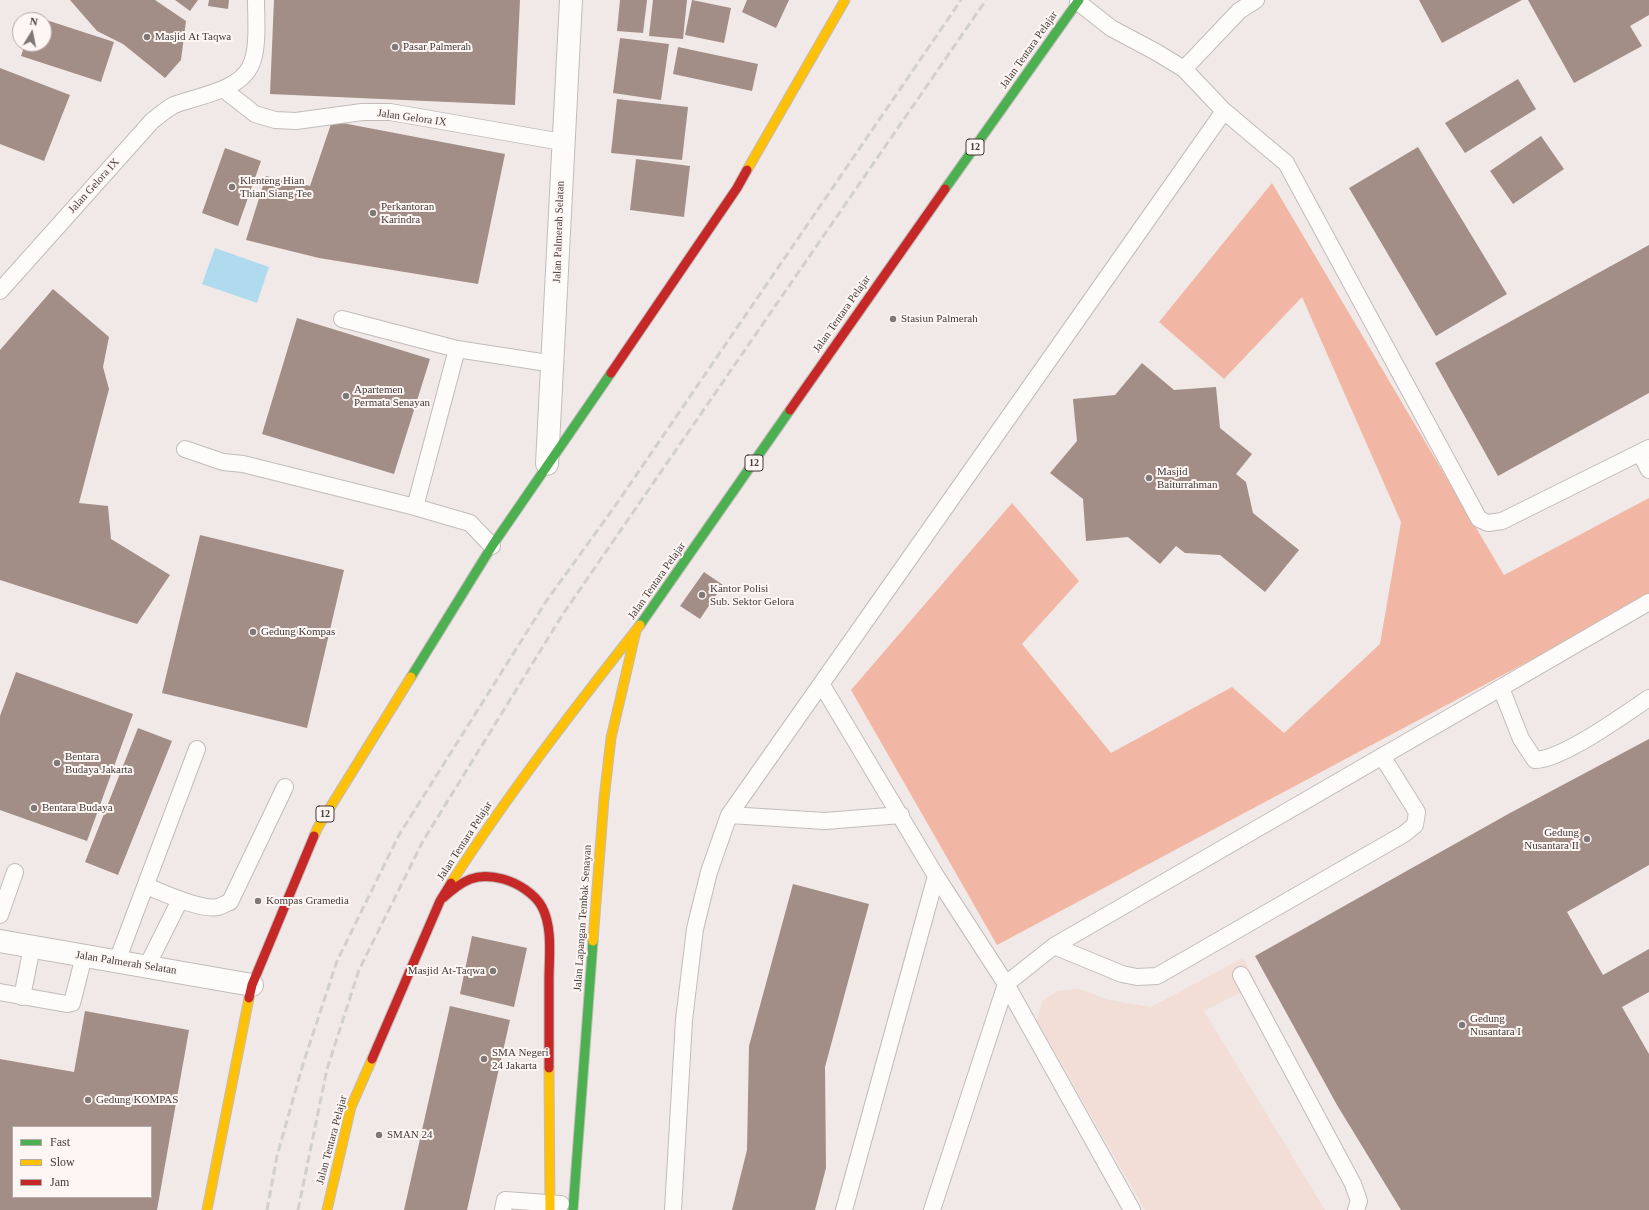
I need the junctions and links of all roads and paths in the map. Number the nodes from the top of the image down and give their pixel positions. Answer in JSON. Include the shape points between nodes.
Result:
{"nodes":[{"id":1,"x":256,"y":0,"type":"edge"},
{"id":2,"x":571,"y":0,"type":"edge"},
{"id":3,"x":845,"y":0,"type":"edge"},
{"id":4,"x":1256,"y":0,"type":"edge"},
{"id":5,"x":1078,"y":1,"type":"edge"},
{"id":6,"x":1184,"y":69,"type":"junction"},
{"id":7,"x":223,"y":89,"type":"junction"},
{"id":8,"x":1224,"y":111,"type":"junction"},
{"id":9,"x":562,"y":142,"type":"junction"},
{"id":10,"x":0,"y":291,"type":"edge"},
{"id":11,"x":342,"y":319,"type":"dead end"},
{"id":12,"x":458,"y":349,"type":"junction"},
{"id":13,"x":554,"y":364,"type":"junction"},
{"id":14,"x":185,"y":449,"type":"dead end"},
{"id":15,"x":1644,"y":450,"type":"edge"},
{"id":16,"x":548,"y":464,"type":"junction"},
{"id":17,"x":1649,"y":470,"type":"edge"},
{"id":18,"x":415,"y":507,"type":"junction"},
{"id":19,"x":492,"y":546,"type":"junction"},
{"id":20,"x":1649,"y":602,"type":"edge"},
{"id":21,"x":636,"y":631,"type":"junction"},
{"id":22,"x":822,"y":685,"type":"junction"},
{"id":23,"x":1501,"y":688,"type":"junction"},
{"id":24,"x":1649,"y":698,"type":"edge"},
{"id":25,"x":197,"y":749,"type":"dead end"},
{"id":26,"x":1382,"y":756,"type":"junction"},
{"id":27,"x":284,"y":787,"type":"dead end"},
{"id":28,"x":729,"y":815,"type":"junction"},
{"id":29,"x":900,"y":815,"type":"junction"},
{"id":30,"x":14,"y":872,"type":"dead end"},
{"id":31,"x":936,"y":876,"type":"junction"},
{"id":32,"x":146,"y":886,"type":"junction"},
{"id":33,"x":180,"y":900,"type":"junction"},
{"id":34,"x":440,"y":901,"type":"junction"},
{"id":35,"x":0,"y":915,"type":"edge"},
{"id":36,"x":0,"y":941,"type":"edge"},
{"id":37,"x":1054,"y":946,"type":"junction"},
{"id":38,"x":32,"y":947,"type":"junction"},
{"id":39,"x":84,"y":956,"type":"junction"},
{"id":40,"x":117,"y":961,"type":"junction"},
{"id":41,"x":147,"y":966,"type":"junction"},
{"id":42,"x":1241,"y":975,"type":"dead end"},
{"id":43,"x":1006,"y":984,"type":"junction"},
{"id":44,"x":252,"y":985,"type":"junction"},
{"id":45,"x":0,"y":992,"type":"edge"},
{"id":46,"x":22,"y":997,"type":"junction"},
{"id":47,"x":550,"y":1207,"type":"edge"},
{"id":48,"x":573,"y":1208,"type":"edge"},
{"id":49,"x":207,"y":1210,"type":"edge"},
{"id":50,"x":327,"y":1210,"type":"edge"},
{"id":51,"x":503,"y":1210,"type":"edge"},
{"id":52,"x":673,"y":1210,"type":"edge"},
{"id":53,"x":844,"y":1210,"type":"edge"},
{"id":54,"x":932,"y":1210,"type":"edge"},
{"id":55,"x":1132,"y":1210,"type":"edge"},
{"id":56,"x":1356,"y":1210,"type":"edge"}],
"edges":[{"from":1,"to":7,"type":"lane","name":"Jalan Gelora IX","via":[[256,44],[250,68],[237,81]]},
{"from":2,"to":9,"type":"street","name":"Jalan Palmerah Selatan"},
{"from":3,"to":16,"type":"main road","number":"12","via":[[737,188]]},
{"from":4,"to":6,"type":"lane","via":[[1239,11]]},
{"from":5,"to":6,"type":"lane","via":[[1111,28]]},
{"from":5,"to":21,"type":"main road","name":"Jalan Tentara Pelajar","number":"12"},
{"from":6,"to":8,"type":"lane"},
{"from":7,"to":9,"type":"lane","name":"Jalan Gelora IX","via":[[255,114],[275,120],[296,121],[362,112],[390,112]]},
{"from":7,"to":10,"type":"lane","name":"Jalan Gelora IX","via":[[172,106],[152,121]]},
{"from":8,"to":15,"type":"lane","via":[[1286,163],[1479,519],[1488,523],[1502,521]]},
{"from":8,"to":22,"type":"lane"},
{"from":9,"to":13,"type":"street","name":"Jalan Palmerah Selatan"},
{"from":11,"to":12,"type":"lane"},
{"from":12,"to":13,"type":"lane"},
{"from":12,"to":18,"type":"lane"},
{"from":13,"to":16,"type":"street","name":"Jalan Palmerah Selatan"},
{"from":14,"to":18,"type":"lane","via":[[223,462],[244,464]]},
{"from":15,"to":17,"type":"lane"},
{"from":16,"to":19,"type":"main road","number":"12"},
{"from":18,"to":19,"type":"lane","via":[[470,523]]},
{"from":19,"to":44,"type":"main road","number":"12","via":[[318,827]]},
{"from":20,"to":23,"type":"lane"},
{"from":21,"to":34,"type":"main road","name":"Jalan Tentara Pelajar","number":"12","via":[[544,748],[484,832]]},
{"from":21,"to":48,"type":"main road","name":"Jalan Lapangan Tembak Senayan","via":[[611,738],[604,799]]},
{"from":22,"to":28,"type":"lane"},
{"from":22,"to":29,"type":"lane"},
{"from":23,"to":24,"type":"lane","via":[[1521,739],[1535,760],[1571,748]]},
{"from":23,"to":26,"type":"lane"},
{"from":25,"to":32,"type":"lane"},
{"from":26,"to":37,"type":"lane"},
{"from":26,"to":37,"type":"lane","via":[[1417,812],[1414,825],[1404,834],[1156,976],[1137,977],[1122,974]]},
{"from":27,"to":33,"type":"lane","via":[[230,902],[218,907],[209,907]]},
{"from":28,"to":29,"type":"lane","via":[[826,821]]},
{"from":28,"to":52,"type":"lane","via":[[709,872],[695,929],[684,1020]]},
{"from":29,"to":31,"type":"lane"},
{"from":30,"to":35,"type":"lane"},
{"from":31,"to":43,"type":"lane"},
{"from":31,"to":53,"type":"lane"},
{"from":32,"to":33,"type":"lane"},
{"from":32,"to":40,"type":"lane"},
{"from":33,"to":41,"type":"lane"},
{"from":34,"to":47,"type":"main road","via":[[460,882],[482,876],[506,878],[525,888],[542,906],[549,931]]},
{"from":34,"to":50,"type":"main road","name":"Jalan Tentara Pelajar","number":"12","via":[[351,1107]]},
{"from":36,"to":38,"type":"street","name":"Jalan Palmerah Selatan"},
{"from":37,"to":43,"type":"lane"},
{"from":38,"to":39,"type":"street","name":"Jalan Palmerah Selatan"},
{"from":38,"to":46,"type":"lane"},
{"from":39,"to":40,"type":"street","name":"Jalan Palmerah Selatan"},
{"from":39,"to":46,"type":"lane","via":[[72,1003]]},
{"from":40,"to":41,"type":"street","name":"Jalan Palmerah Selatan"},
{"from":41,"to":44,"type":"street","name":"Jalan Palmerah Selatan"},
{"from":42,"to":56,"type":"lane","via":[[1353,1184],[1359,1201]]},
{"from":43,"to":54,"type":"lane"},
{"from":43,"to":55,"type":"lane"},
{"from":44,"to":49,"type":"main road","number":"12"},
{"from":45,"to":46,"type":"lane"},
{"from":47,"to":48,"type":"lane"},
{"from":47,"to":51,"type":"lane","via":[[505,1200]]}]}
